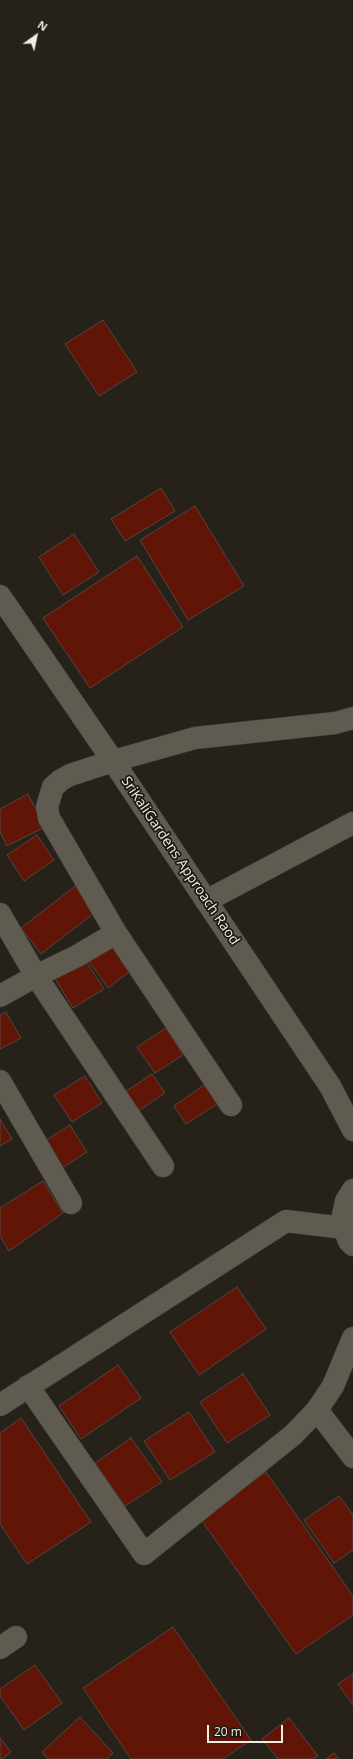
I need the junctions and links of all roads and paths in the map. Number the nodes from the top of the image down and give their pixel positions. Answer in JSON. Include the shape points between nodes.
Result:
{"nodes":[{"id":1,"x":0,"y":596,"type":"edge"},
{"id":2,"x":353,"y":718,"type":"edge"},
{"id":3,"x":113,"y":761,"type":"junction"},
{"id":4,"x":353,"y":824,"type":"edge"},
{"id":5,"x":206,"y":901,"type":"junction"},
{"id":6,"x":0,"y":914,"type":"edge"},
{"id":7,"x":116,"y":933,"type":"junction"},
{"id":8,"x":36,"y":976,"type":"junction"},
{"id":9,"x":0,"y":996,"type":"edge"},
{"id":10,"x":0,"y":1081,"type":"edge"},
{"id":11,"x":231,"y":1105,"type":"dead end"},
{"id":12,"x":353,"y":1130,"type":"edge"},
{"id":13,"x":163,"y":1166,"type":"dead end"},
{"id":14,"x":353,"y":1190,"type":"edge"},
{"id":15,"x":72,"y":1203,"type":"dead end"},
{"id":16,"x":349,"y":1237,"type":"edge"},
{"id":17,"x":353,"y":1338,"type":"edge"},
{"id":18,"x":28,"y":1386,"type":"junction"},
{"id":19,"x":0,"y":1404,"type":"edge"},
{"id":20,"x":317,"y":1410,"type":"junction"},
{"id":21,"x":353,"y":1457,"type":"edge"}],
"edges":[{"from":1,"to":3,"type":"street","name":"SriKaliGardens Approach Raod"},
{"from":2,"to":3,"type":"street","via":[[335,723],[195,738]]},
{"from":3,"to":5,"type":"street","name":"SriKaliGardens Approach Raod"},
{"from":3,"to":7,"type":"street","via":[[61,780],[53,787],[47,807],[49,818]]},
{"from":4,"to":5,"type":"street"},
{"from":5,"to":12,"type":"street","name":"SriKaliGardens Approach Raod","via":[[330,1086]]},
{"from":6,"to":8,"type":"street"},
{"from":7,"to":8,"type":"street"},
{"from":7,"to":11,"type":"street"},
{"from":8,"to":9,"type":"street"},
{"from":8,"to":13,"type":"street"},
{"from":10,"to":15,"type":"street"},
{"from":14,"to":16,"type":"street","via":[[343,1214]]},
{"from":16,"to":18,"type":"street","via":[[286,1221]]},
{"from":17,"to":20,"type":"street","via":[[333,1386]]},
{"from":18,"to":19,"type":"street"},
{"from":18,"to":20,"type":"street","via":[[144,1554],[293,1435]]},
{"from":20,"to":21,"type":"street"}]}
